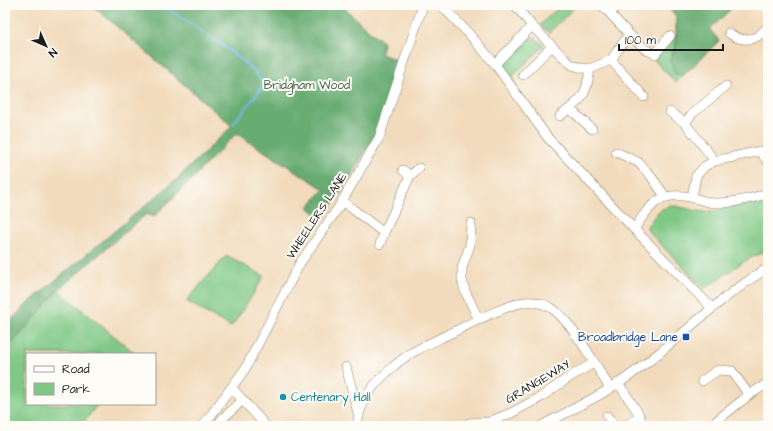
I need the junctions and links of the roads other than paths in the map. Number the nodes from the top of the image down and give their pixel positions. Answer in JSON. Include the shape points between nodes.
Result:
{"nodes":[{"id":1,"x":423,"y":5,"type":"edge"},
{"id":2,"x":441,"y":5,"type":"edge"},
{"id":3,"x":515,"y":5,"type":"edge"},
{"id":4,"x":602,"y":5,"type":"edge"},
{"id":5,"x":619,"y":5,"type":"edge"},
{"id":6,"x":610,"y":13,"type":"junction"},
{"id":7,"x":532,"y":26,"type":"junction"},
{"id":8,"x":768,"y":27,"type":"edge"},
{"id":9,"x":729,"y":33,"type":"dead end"},
{"id":10,"x":629,"y":34,"type":"junction"},
{"id":11,"x":670,"y":36,"type":"dead end"},
{"id":12,"x":552,"y":46,"type":"junction"},
{"id":13,"x":611,"y":60,"type":"junction"},
{"id":14,"x":495,"y":64,"type":"junction"},
{"id":15,"x":590,"y":69,"type":"junction"},
{"id":16,"x":523,"y":75,"type":"dead end"},
{"id":17,"x":726,"y":86,"type":"dead end"},
{"id":18,"x":644,"y":97,"type":"dead end"},
{"id":19,"x":570,"y":109,"type":"junction"},
{"id":20,"x":670,"y":112,"type":"dead end"},
{"id":21,"x":560,"y":116,"type":"dead end"},
{"id":22,"x":685,"y":123,"type":"junction"},
{"id":23,"x":592,"y":129,"type":"dead end"},
{"id":24,"x":616,"y":152,"type":"dead end"},
{"id":25,"x":715,"y":161,"type":"junction"},
{"id":26,"x":768,"y":162,"type":"edge"},
{"id":27,"x":419,"y":168,"type":"dead end"},
{"id":28,"x":768,"y":193,"type":"edge"},
{"id":29,"x":665,"y":196,"type":"junction"},
{"id":30,"x":692,"y":198,"type":"junction"},
{"id":31,"x":342,"y":201,"type":"junction"},
{"id":32,"x":470,"y":223,"type":"dead end"},
{"id":33,"x":634,"y":229,"type":"junction"},
{"id":34,"x":384,"y":232,"type":"junction"},
{"id":35,"x":380,"y":244,"type":"dead end"},
{"id":36,"x":768,"y":268,"type":"edge"},
{"id":37,"x":712,"y":308,"type":"junction"},
{"id":38,"x":479,"y":320,"type":"junction"},
{"id":39,"x":594,"y":363,"type":"junction"},
{"id":40,"x":346,"y":367,"type":"dead end"},
{"id":41,"x":702,"y":381,"type":"dead end"},
{"id":42,"x":768,"y":383,"type":"edge"},
{"id":43,"x":614,"y":386,"type":"junction"},
{"id":44,"x":232,"y":388,"type":"junction"},
{"id":45,"x":749,"y":395,"type":"junction"},
{"id":46,"x":244,"y":400,"type":"junction"},
{"id":47,"x":358,"y":413,"type":"junction"},
{"id":48,"x":607,"y":416,"type":"dead end"},
{"id":49,"x":640,"y":416,"type":"junction"},
{"id":50,"x":221,"y":420,"type":"dead end"},
{"id":51,"x":469,"y":423,"type":"dead end"},
{"id":52,"x":203,"y":426,"type":"edge"},
{"id":53,"x":266,"y":426,"type":"edge"},
{"id":54,"x":357,"y":426,"type":"edge"},
{"id":55,"x":541,"y":426,"type":"edge"},
{"id":56,"x":614,"y":426,"type":"edge"},
{"id":57,"x":624,"y":426,"type":"edge"},
{"id":58,"x":644,"y":426,"type":"edge"},
{"id":59,"x":710,"y":426,"type":"edge"}],
"edges":[{"from":1,"to":31,"type":"street","name":"WHEELERS LANE","via":[[382,133]]},
{"from":2,"to":14,"type":"street"},
{"from":3,"to":7,"type":"street"},
{"from":4,"to":6,"type":"street"},
{"from":5,"to":6,"type":"street"},
{"from":6,"to":10,"type":"street"},
{"from":7,"to":12,"type":"street"},
{"from":7,"to":14,"type":"street"},
{"from":8,"to":9,"type":"street","via":[[759,36],[746,40]]},
{"from":10,"to":11,"type":"street","via":[[644,49],[655,54]]},
{"from":10,"to":13,"type":"street"},
{"from":12,"to":15,"type":"street","via":[[572,65]]},
{"from":12,"to":16,"type":"street"},
{"from":13,"to":15,"type":"street"},
{"from":13,"to":18,"type":"street","via":[[629,87]]},
{"from":14,"to":33,"type":"street","via":[[548,138]]},
{"from":15,"to":19,"type":"street","via":[[588,87],[583,97]]},
{"from":17,"to":22,"type":"street","via":[[693,113]]},
{"from":19,"to":21,"type":"street"},
{"from":19,"to":23,"type":"street"},
{"from":20,"to":22,"type":"street"},
{"from":22,"to":25,"type":"street"},
{"from":24,"to":29,"type":"street","via":[[638,162]]},
{"from":25,"to":26,"type":"street","via":[[760,151]]},
{"from":25,"to":30,"type":"street","via":[[705,166],[696,176]]},
{"from":27,"to":34,"type":"street","via":[[407,173]]},
{"from":28,"to":30,"type":"street","via":[[723,203]]},
{"from":29,"to":30,"type":"street"},
{"from":29,"to":33,"type":"street","via":[[654,203]]},
{"from":31,"to":34,"type":"street"},
{"from":31,"to":44,"type":"street","name":"WHEELERS LANE","via":[[303,258],[257,348]]},
{"from":32,"to":38,"type":"street","via":[[470,245],[462,268],[462,280]]},
{"from":33,"to":37,"type":"street"},
{"from":34,"to":35,"type":"street"},
{"from":36,"to":37,"type":"street"},
{"from":37,"to":43,"type":"street","via":[[648,362]]},
{"from":38,"to":39,"type":"street","via":[[515,304],[538,303],[550,307],[572,328]]},
{"from":38,"to":47,"type":"street","via":[[395,364],[365,397]]},
{"from":39,"to":43,"type":"street"},
{"from":39,"to":51,"type":"street","name":"GRANGEWAY","via":[[511,413],[489,422]]},
{"from":40,"to":47,"type":"street"},
{"from":41,"to":45,"type":"street","via":[[718,370],[732,371]]},
{"from":42,"to":45,"type":"street"},
{"from":43,"to":49,"type":"street"},
{"from":43,"to":55,"type":"street"},
{"from":44,"to":46,"type":"street"},
{"from":44,"to":52,"type":"street","name":"WHEELERS LANE"},
{"from":45,"to":59,"type":"street"},
{"from":46,"to":50,"type":"street"},
{"from":46,"to":53,"type":"street"},
{"from":47,"to":54,"type":"street"},
{"from":48,"to":56,"type":"street"},
{"from":49,"to":57,"type":"street"},
{"from":49,"to":58,"type":"street"}]}
